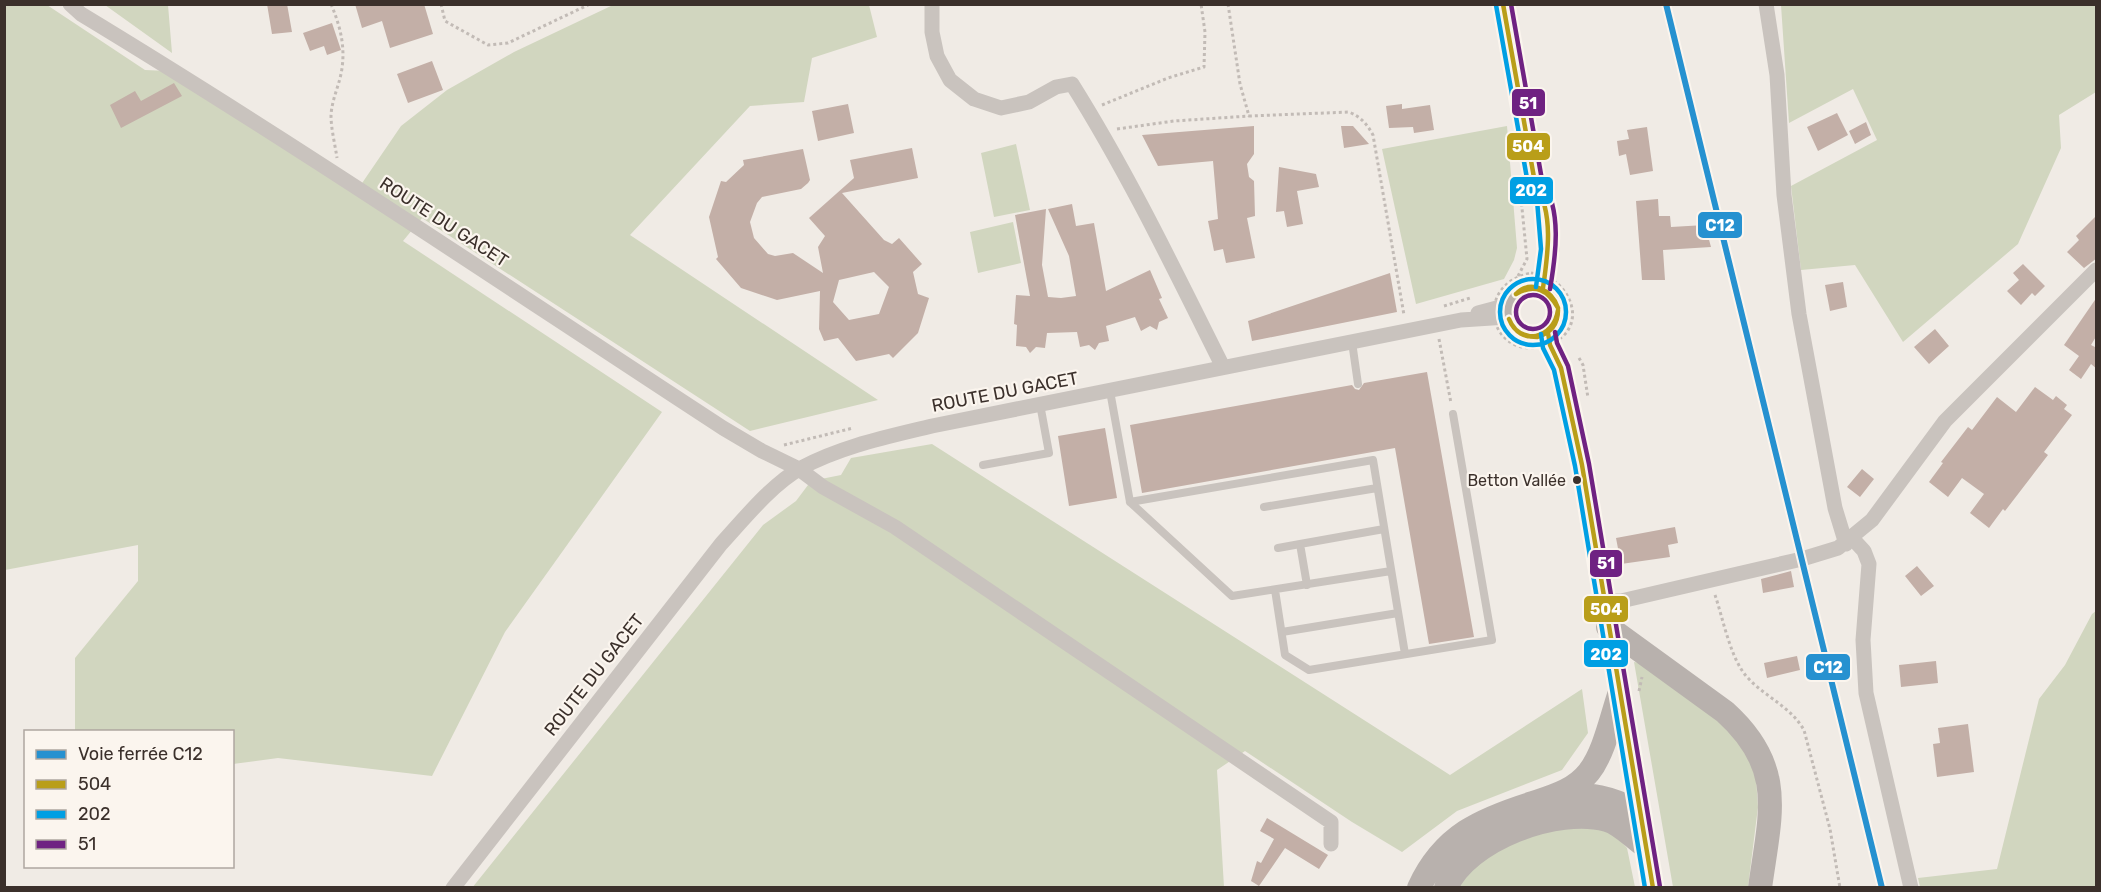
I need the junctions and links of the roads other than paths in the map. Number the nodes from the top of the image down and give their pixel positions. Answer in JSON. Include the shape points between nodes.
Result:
{"nodes":[{"id":1,"x":70,"y":4,"type":"edge"},
{"id":2,"x":932,"y":4,"type":"edge"},
{"id":3,"x":1503,"y":4,"type":"edge"},
{"id":4,"x":1766,"y":4,"type":"edge"},
{"id":5,"x":2097,"y":270,"type":"edge"},
{"id":6,"x":1537,"y":281,"type":"junction"},
{"id":7,"x":1505,"y":304,"type":"junction"},
{"id":8,"x":1542,"y":341,"type":"junction"},
{"id":9,"x":1352,"y":342,"type":"junction"},
{"id":10,"x":1223,"y":367,"type":"junction"},
{"id":11,"x":1358,"y":384,"type":"dead end"},
{"id":12,"x":1110,"y":391,"type":"junction"},
{"id":13,"x":1040,"y":404,"type":"junction"},
{"id":14,"x":1453,"y":414,"type":"road end"},
{"id":15,"x":983,"y":465,"type":"dead end"},
{"id":16,"x":799,"y":469,"type":"junction"},
{"id":17,"x":1377,"y":488,"type":"junction"},
{"id":18,"x":1130,"y":502,"type":"junction"},
{"id":19,"x":1264,"y":507,"type":"dead end"},
{"id":20,"x":1384,"y":529,"type":"junction"},
{"id":21,"x":1849,"y":541,"type":"junction"},
{"id":22,"x":1300,"y":544,"type":"junction"},
{"id":23,"x":1278,"y":548,"type":"dead end"},
{"id":24,"x":1391,"y":571,"type":"junction"},
{"id":25,"x":1307,"y":585,"type":"junction"},
{"id":26,"x":1275,"y":590,"type":"junction"},
{"id":27,"x":1603,"y":601,"type":"junction"},
{"id":28,"x":1398,"y":612,"type":"junction"},
{"id":29,"x":1608,"y":627,"type":"junction"},
{"id":30,"x":1282,"y":632,"type":"junction"},
{"id":31,"x":1405,"y":654,"type":"junction"},
{"id":32,"x":1619,"y":695,"type":"junction"},
{"id":33,"x":1559,"y":795,"type":"junction"},
{"id":34,"x":1638,"y":811,"type":"junction"},
{"id":35,"x":1331,"y":844,"type":"dead end"},
{"id":36,"x":1645,"y":846,"type":"junction"},
{"id":37,"x":453,"y":888,"type":"edge"},
{"id":38,"x":1419,"y":888,"type":"edge"},
{"id":39,"x":1446,"y":888,"type":"edge"},
{"id":40,"x":1653,"y":888,"type":"edge"},
{"id":41,"x":1760,"y":888,"type":"edge"},
{"id":42,"x":1911,"y":888,"type":"edge"}],
"edges":[{"from":1,"to":16,"type":"street","name":"ROUTE DU GACET","via":[[723,428]]},
{"from":2,"to":10,"type":"street","via":[[937,56],[950,80],[974,99],[1001,108],[1029,102],[1056,87],[1072,84],[1166,250]]},
{"from":3,"to":6,"type":"main road","via":[[1535,183],[1530,200]]},
{"from":4,"to":21,"type":"street","via":[[1777,75],[1784,195],[1799,314],[1835,508]]},
{"from":5,"to":21,"type":"street","via":[[1944,421],[1880,510]]},
{"from":6,"to":7,"type":"main road"},
{"from":6,"to":8,"type":"main road","via":[[1550,293],[1558,309],[1554,326]]},
{"from":7,"to":8,"type":"main road","via":[[1516,332]]},
{"from":7,"to":9,"type":"street","name":"ROUTE DU GACET","via":[[1461,320]]},
{"from":8,"to":27,"type":"main road","via":[[1561,368],[1582,465]]},
{"from":9,"to":10,"type":"street","name":"ROUTE DU GACET"},
{"from":9,"to":11,"type":"lane"},
{"from":10,"to":12,"type":"street","name":"ROUTE DU GACET"},
{"from":12,"to":13,"type":"street","name":"ROUTE DU GACET"},
{"from":12,"to":18,"type":"lane"},
{"from":13,"to":15,"type":"lane","via":[[1049,453]]},
{"from":13,"to":16,"type":"street","name":"ROUTE DU GACET","via":[[856,445]]},
{"from":14,"to":31,"type":"lane","via":[[1492,640]]},
{"from":16,"to":35,"type":"street","via":[[895,527],[1330,822]]},
{"from":16,"to":37,"type":"street","name":"ROUTE DU GACET","via":[[770,492],[721,544]]},
{"from":17,"to":18,"type":"lane","via":[[1372,456]]},
{"from":17,"to":19,"type":"lane"},
{"from":17,"to":20,"type":"lane"},
{"from":18,"to":26,"type":"lane","via":[[1232,596]]},
{"from":20,"to":22,"type":"lane"},
{"from":20,"to":24,"type":"lane"},
{"from":21,"to":27,"type":"street","via":[[1829,552],[1621,601]]},
{"from":21,"to":42,"type":"street","via":[[1864,551],[1869,564],[1863,640],[1866,693]]},
{"from":22,"to":23,"type":"lane"},
{"from":22,"to":25,"type":"lane"},
{"from":24,"to":25,"type":"lane"},
{"from":24,"to":28,"type":"lane"},
{"from":25,"to":26,"type":"lane"},
{"from":26,"to":30,"type":"lane"},
{"from":27,"to":29,"type":"main road"},
{"from":28,"to":30,"type":"lane"},
{"from":28,"to":31,"type":"lane"},
{"from":29,"to":32,"type":"main road"},
{"from":29,"to":41,"type":"main road","via":[[1725,712],[1754,742],[1770,790]]},
{"from":30,"to":31,"type":"lane","via":[[1285,654],[1310,670]]},
{"from":32,"to":33,"type":"main road","via":[[1596,762],[1578,784]]},
{"from":32,"to":34,"type":"main road"},
{"from":33,"to":34,"type":"main road","via":[[1608,798]]},
{"from":33,"to":38,"type":"main road","via":[[1495,815],[1458,836],[1433,863]]},
{"from":34,"to":36,"type":"main road"},
{"from":36,"to":39,"type":"main road","via":[[1611,821],[1597,817],[1559,818],[1486,845],[1471,856]]},
{"from":36,"to":40,"type":"main road"}]}
